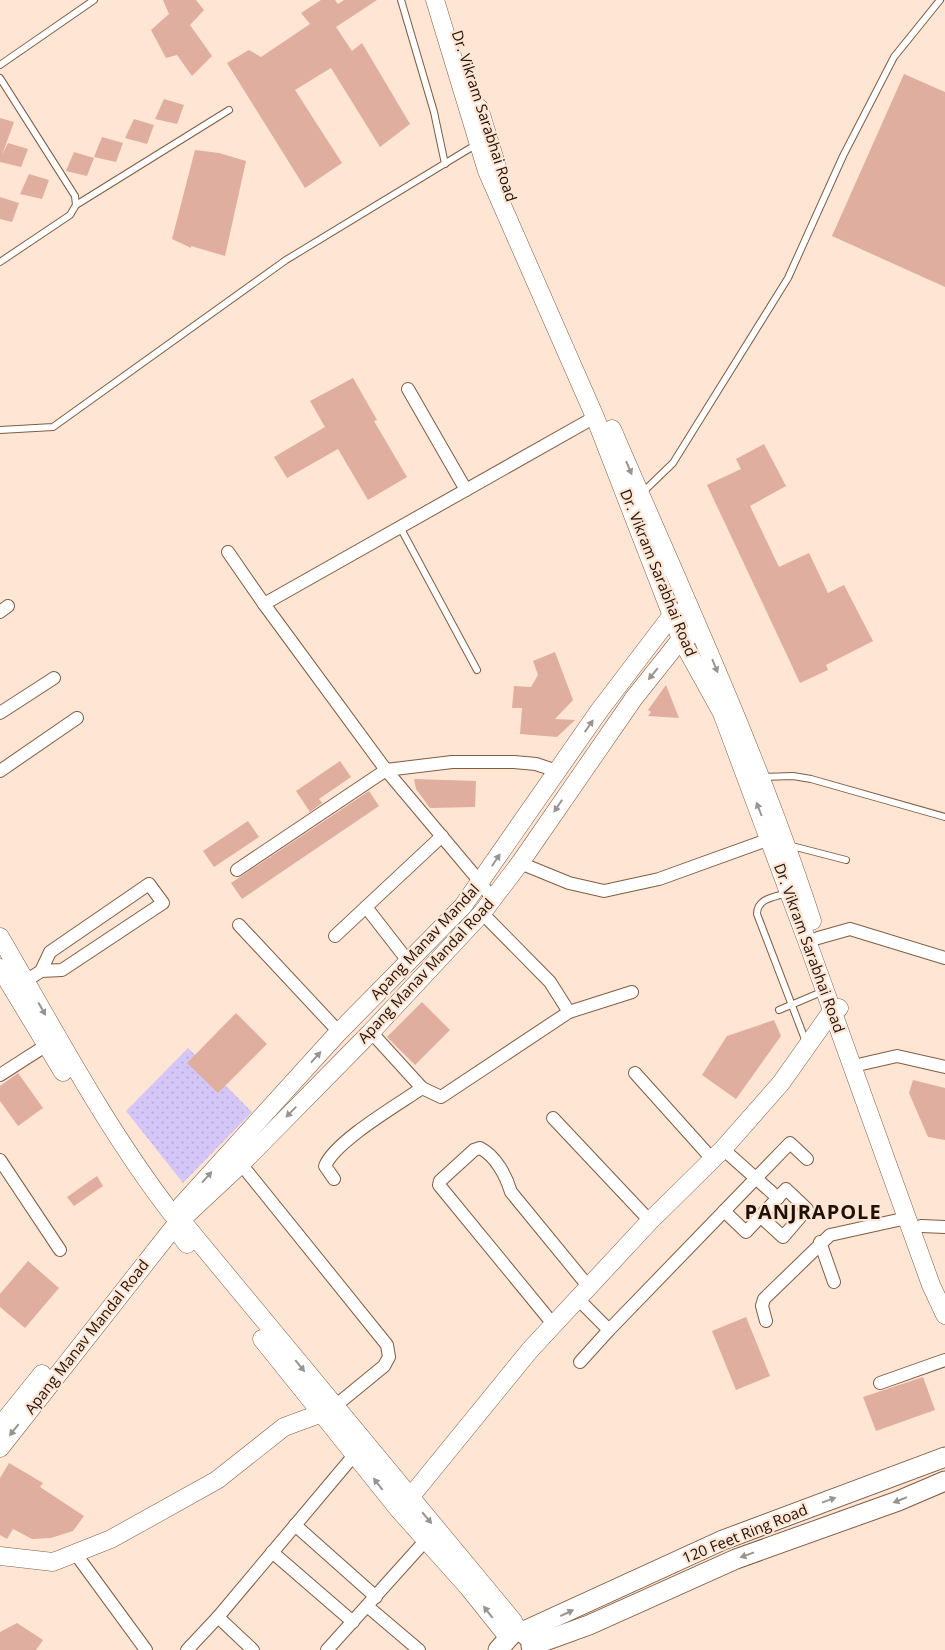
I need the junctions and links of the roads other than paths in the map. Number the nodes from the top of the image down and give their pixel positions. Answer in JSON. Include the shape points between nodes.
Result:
{"nodes":[{"id":1,"x":94,"y":0,"type":"edge"},
{"id":2,"x":401,"y":0,"type":"edge"},
{"id":3,"x":435,"y":0,"type":"edge"},
{"id":4,"x":446,"y":0,"type":"edge"},
{"id":5,"x":940,"y":0,"type":"edge"},
{"id":6,"x":0,"y":65,"type":"edge"},
{"id":7,"x":0,"y":78,"type":"edge"},
{"id":8,"x":230,"y":110,"type":"dead end"},
{"id":9,"x":483,"y":142,"type":"junction"},
{"id":10,"x":444,"y":164,"type":"junction"},
{"id":11,"x":76,"y":205,"type":"junction"},
{"id":12,"x":0,"y":262,"type":"edge"},
{"id":13,"x":408,"y":389,"type":"dead end"},
{"id":14,"x":595,"y":418,"type":"junction"},
{"id":15,"x":0,"y":430,"type":"edge"},
{"id":16,"x":466,"y":490,"type":"junction"},
{"id":17,"x":635,"y":499,"type":"junction"},
{"id":18,"x":400,"y":527,"type":"junction"},
{"id":19,"x":228,"y":552,"type":"dead end"},
{"id":20,"x":264,"y":604,"type":"junction"},
{"id":21,"x":691,"y":608,"type":"junction"},
{"id":22,"x":672,"y":615,"type":"junction"},
{"id":23,"x":701,"y":631,"type":"junction"},
{"id":24,"x":681,"y":639,"type":"junction"},
{"id":25,"x":477,"y":670,"type":"dead end"},
{"id":26,"x":54,"y":678,"type":"dead end"},
{"id":27,"x":0,"y":713,"type":"edge"},
{"id":28,"x":77,"y":718,"type":"dead end"},
{"id":29,"x":386,"y":770,"type":"junction"},
{"id":30,"x":0,"y":771,"type":"edge"},
{"id":31,"x":557,"y":771,"type":"junction"},
{"id":32,"x":761,"y":777,"type":"junction"},
{"id":33,"x":945,"y":817,"type":"edge"},
{"id":34,"x":442,"y":836,"type":"junction"},
{"id":35,"x":770,"y":839,"type":"junction"},
{"id":36,"x":787,"y":845,"type":"junction"},
{"id":37,"x":846,"y":860,"type":"dead end"},
{"id":38,"x":520,"y":863,"type":"junction"},
{"id":39,"x":237,"y":870,"type":"dead end"},
{"id":40,"x":481,"y":883,"type":"junction"},
{"id":41,"x":790,"y":892,"type":"junction"},
{"id":42,"x":366,"y":907,"type":"junction"},
{"id":43,"x":487,"y":907,"type":"junction"},
{"id":44,"x":239,"y":925,"type":"dead end"},
{"id":45,"x":335,"y":936,"type":"dead end"},
{"id":46,"x":0,"y":937,"type":"edge"},
{"id":47,"x":818,"y":938,"type":"junction"},
{"id":48,"x":945,"y":958,"type":"edge"},
{"id":49,"x":408,"y":961,"type":"junction"},
{"id":50,"x":0,"y":968,"type":"edge"},
{"id":51,"x":41,"y":971,"type":"junction"},
{"id":52,"x":26,"y":981,"type":"junction"},
{"id":53,"x":825,"y":990,"type":"junction"},
{"id":54,"x":632,"y":992,"type":"dead end"},
{"id":55,"x":792,"y":1004,"type":"junction"},
{"id":56,"x":837,"y":1009,"type":"junction"},
{"id":57,"x":779,"y":1010,"type":"dead end"},
{"id":58,"x":570,"y":1012,"type":"junction"},
{"id":59,"x":371,"y":1032,"type":"junction"},
{"id":60,"x":338,"y":1033,"type":"junction"},
{"id":61,"x":52,"y":1041,"type":"junction"},
{"id":62,"x":808,"y":1046,"type":"junction"},
{"id":63,"x":352,"y":1050,"type":"junction"},
{"id":64,"x":862,"y":1064,"type":"junction"},
{"id":65,"x":945,"y":1067,"type":"edge"},
{"id":66,"x":634,"y":1072,"type":"dead end"},
{"id":67,"x":0,"y":1075,"type":"edge"},
{"id":68,"x":422,"y":1088,"type":"junction"},
{"id":69,"x":554,"y":1118,"type":"dead end"},
{"id":70,"x":718,"y":1155,"type":"junction"},
{"id":71,"x":807,"y":1159,"type":"dead end"},
{"id":72,"x":0,"y":1160,"type":"edge"},
{"id":73,"x":241,"y":1164,"type":"junction"},
{"id":74,"x":334,"y":1179,"type":"dead end"},
{"id":75,"x":756,"y":1179,"type":"junction"},
{"id":76,"x":778,"y":1198,"type":"junction"},
{"id":77,"x":724,"y":1211,"type":"junction"},
{"id":78,"x":760,"y":1216,"type":"junction"},
{"id":79,"x":173,"y":1220,"type":"junction"},
{"id":80,"x":650,"y":1221,"type":"junction"},
{"id":81,"x":914,"y":1222,"type":"junction"},
{"id":82,"x":945,"y":1227,"type":"edge"},
{"id":83,"x":820,"y":1242,"type":"junction"},
{"id":84,"x":60,"y":1250,"type":"dead end"},
{"id":85,"x":834,"y":1282,"type":"dead end"},
{"id":86,"x":945,"y":1289,"type":"edge"},
{"id":87,"x":583,"y":1292,"type":"junction"},
{"id":88,"x":945,"y":1315,"type":"edge"},
{"id":89,"x":766,"y":1321,"type":"dead end"},
{"id":90,"x":553,"y":1324,"type":"junction"},
{"id":91,"x":609,"y":1330,"type":"junction"},
{"id":92,"x":945,"y":1360,"type":"edge"},
{"id":93,"x":580,"y":1362,"type":"dead end"},
{"id":94,"x":880,"y":1383,"type":"dead end"},
{"id":95,"x":328,"y":1410,"type":"junction"},
{"id":96,"x":0,"y":1426,"type":"edge"},
{"id":97,"x":0,"y":1448,"type":"edge"},
{"id":98,"x":355,"y":1454,"type":"junction"},
{"id":99,"x":945,"y":1457,"type":"edge"},
{"id":100,"x":945,"y":1481,"type":"edge"},
{"id":101,"x":405,"y":1504,"type":"junction"},
{"id":102,"x":296,"y":1524,"type":"junction"},
{"id":103,"x":426,"y":1540,"type":"junction"},
{"id":104,"x":272,"y":1552,"type":"junction"},
{"id":105,"x":75,"y":1553,"type":"junction"},
{"id":106,"x":0,"y":1556,"type":"edge"},
{"id":107,"x":372,"y":1601,"type":"junction"},
{"id":108,"x":218,"y":1617,"type":"junction"},
{"id":109,"x":353,"y":1622,"type":"junction"},
{"id":110,"x":515,"y":1642,"type":"edge"},
{"id":111,"x":146,"y":1650,"type":"edge"},
{"id":112,"x":187,"y":1650,"type":"edge"},
{"id":113,"x":253,"y":1650,"type":"edge"},
{"id":114,"x":327,"y":1650,"type":"edge"},
{"id":115,"x":419,"y":1650,"type":"edge"}],
"edges":[{"from":1,"to":6,"type":"lane"},
{"from":2,"to":10,"type":"lane","via":[[434,112]]},
{"from":3,"to":9,"type":"street","name":"Dr. Vikram Sarabhai Road"},
{"from":4,"to":9,"type":"street","name":"Dr. Vikram Sarabhai Road"},
{"from":5,"to":17,"type":"lane","via":[[894,57],[843,156],[788,278],[673,463]]},
{"from":7,"to":11,"type":"lane","via":[[75,196]]},
{"from":8,"to":11,"type":"lane"},
{"from":9,"to":10,"type":"lane"},
{"from":9,"to":14,"type":"street","name":"Dr. Vikram Sarabhai Road","via":[[518,244],[550,310]]},
{"from":9,"to":17,"type":"street","name":"Dr. Vikram Sarabhai Road","one_way":true,"via":[[498,167],[560,306]]},
{"from":10,"to":15,"type":"lane","via":[[286,260],[53,428]]},
{"from":11,"to":12,"type":"lane","via":[[70,215]]},
{"from":13,"to":16,"type":"street"},
{"from":14,"to":16,"type":"street"},
{"from":14,"to":17,"type":"street","name":"Dr. Vikram Sarabhai Road"},
{"from":16,"to":18,"type":"street"},
{"from":17,"to":21,"type":"street","name":"Dr. Vikram Sarabhai Road"},
{"from":17,"to":22,"type":"street","name":"Dr. Vikram Sarabhai Road"},
{"from":18,"to":20,"type":"street"},
{"from":18,"to":25,"type":"lane"},
{"from":19,"to":20,"type":"street"},
{"from":20,"to":29,"type":"street"},
{"from":21,"to":22,"type":"street"},
{"from":21,"to":23,"type":"street","name":"Dr. Vikram Sarabhai Road"},
{"from":22,"to":24,"type":"street","name":"Dr. Vikram Sarabhai Road"},
{"from":31,"to":22,"type":"street","name":"Apang Manav Mandal","one_way":true},
{"from":23,"to":24,"type":"street","name":"Apang Manav Mandal Road"},
{"from":23,"to":32,"type":"street","name":"Dr. Vikram Sarabhai Road","one_way":true},
{"from":35,"to":24,"type":"street","name":"Dr. Vikram Sarabhai Road","one_way":true,"via":[[722,713]]},
{"from":24,"to":38,"type":"street","name":"Apang Manav Mandal Road","one_way":true,"via":[[628,705]]},
{"from":26,"to":27,"type":"street"},
{"from":28,"to":30,"type":"street"},
{"from":29,"to":31,"type":"street","via":[[452,762],[514,762],[536,764]]},
{"from":29,"to":34,"type":"street"},
{"from":29,"to":39,"type":"street"},
{"from":40,"to":31,"type":"street","name":"Apang Manav Mandal","one_way":true},
{"from":32,"to":33,"type":"lane","via":[[811,779]]},
{"from":32,"to":36,"type":"street","name":"Dr. Vikram Sarabhai Road"},
{"from":34,"to":40,"type":"street"},
{"from":34,"to":42,"type":"street"},
{"from":35,"to":38,"type":"street","via":[[659,879],[604,890],[569,883]]},
{"from":35,"to":41,"type":"street","name":"Dr. Vikram Sarabhai Road"},
{"from":36,"to":37,"type":"lane"},
{"from":36,"to":47,"type":"street","name":"Dr. Vikram Sarabhai Road"},
{"from":38,"to":43,"type":"street","name":"Apang Manav Mandal Road"},
{"from":40,"to":43,"type":"street"},
{"from":40,"to":49,"type":"street","name":"Apang Manav Mandal","via":[[463,906]]},
{"from":41,"to":53,"type":"street","name":"Dr. Vikram Sarabhai Road"},
{"from":41,"to":55,"type":"lane","via":[[764,900],[757,909]]},
{"from":42,"to":45,"type":"street"},
{"from":42,"to":49,"type":"street"},
{"from":43,"to":58,"type":"street","via":[[550,982]]},
{"from":43,"to":59,"type":"street","name":"Apang Manav Mandal Road"},
{"from":44,"to":60,"type":"street"},
{"from":46,"to":52,"type":"street"},
{"from":47,"to":48,"type":"street","via":[[850,930]]},
{"from":47,"to":56,"type":"street","name":"Dr. Vikram Sarabhai Road"},
{"from":49,"to":60,"type":"street","name":"Apang Manav Mandal"},
{"from":50,"to":61,"type":"street"},
{"from":51,"to":51,"type":"street","via":[[62,970],[163,903],[149,884],[50,952]]},
{"from":51,"to":52,"type":"street"},
{"from":52,"to":61,"type":"street","one_way":true},
{"from":53,"to":55,"type":"lane"},
{"from":53,"to":56,"type":"street","name":"Dr. Vikram Sarabhai Road"},
{"from":54,"to":58,"type":"street"},
{"from":55,"to":57,"type":"lane"},
{"from":55,"to":62,"type":"lane"},
{"from":56,"to":62,"type":"street"},
{"from":56,"to":64,"type":"street","name":"Dr. Vikram Sarabhai Road"},
{"from":56,"to":81,"type":"street","name":"Dr. Vikram Sarabhai Road"},
{"from":58,"to":68,"type":"street","via":[[441,1097]]},
{"from":59,"to":63,"type":"street","name":"Apang Manav Mandal Road"},
{"from":59,"to":68,"type":"street"},
{"from":60,"to":63,"type":"street"},
{"from":79,"to":60,"type":"street","name":"Apang Manav Mandal","one_way":true},
{"from":61,"to":67,"type":"street"},
{"from":61,"to":79,"type":"street"},
{"from":62,"to":70,"type":"street"},
{"from":63,"to":73,"type":"street","name":"Apang Manav Mandal Road","one_way":true},
{"from":64,"to":65,"type":"street","via":[[897,1056]]},
{"from":64,"to":81,"type":"street","name":"Dr. Vikram Sarabhai Road"},
{"from":66,"to":70,"type":"street"},
{"from":68,"to":74,"type":"street","via":[[353,1136],[327,1160],[324,1166]]},
{"from":69,"to":80,"type":"street"},
{"from":70,"to":75,"type":"street"},
{"from":70,"to":80,"type":"street"},
{"from":71,"to":75,"type":"street","via":[[790,1143]]},
{"from":72,"to":84,"type":"street"},
{"from":73,"to":79,"type":"street","name":"Apang Manav Mandal Road"},
{"from":73,"to":95,"type":"street","via":[[387,1345],[389,1356],[384,1366]]},
{"from":75,"to":76,"type":"street"},
{"from":75,"to":77,"type":"street"},
{"from":76,"to":78,"type":"street"},
{"from":76,"to":78,"type":"street","via":[[786,1189],[807,1209],[783,1237]]},
{"from":77,"to":78,"type":"street","via":[[746,1232]]},
{"from":77,"to":91,"type":"street"},
{"from":79,"to":95,"type":"street"},
{"from":79,"to":96,"type":"street","name":"Apang Manav Mandal"},
{"from":79,"to":97,"type":"street","name":"Apang Manav Mandal Road","one_way":true},
{"from":80,"to":87,"type":"street"},
{"from":81,"to":82,"type":"street"},
{"from":81,"to":83,"type":"street","via":[[840,1232]]},
{"from":81,"to":86,"type":"street","name":"Dr. Vikram Sarabhai Road"},
{"from":81,"to":88,"type":"street","name":"Dr. Vikram Sarabhai Road","via":[[931,1285]]},
{"from":83,"to":85,"type":"street"},
{"from":83,"to":89,"type":"street","via":[[764,1299],[762,1306]]},
{"from":87,"to":90,"type":"street"},
{"from":87,"to":90,"type":"street","via":[[511,1192],[507,1177],[487,1152],[480,1148],[474,1150],[440,1181],[439,1185]]},
{"from":87,"to":91,"type":"street"},
{"from":90,"to":101,"type":"street"},
{"from":91,"to":93,"type":"street"},
{"from":92,"to":94,"type":"street"},
{"from":95,"to":98,"type":"street"},
{"from":95,"to":101,"type":"street"},
{"from":95,"to":105,"type":"street","via":[[284,1427],[218,1480],[111,1539]]},
{"from":101,"to":98,"type":"street","one_way":true},
{"from":98,"to":102,"type":"street"},
{"from":110,"to":99,"type":"main road","name":"120 Feet Ring Road","one_way":true,"via":[[723,1540]]},
{"from":100,"to":110,"type":"main road","name":"120 Feet Ring Road","one_way":true,"via":[[736,1559],[623,1610]]},
{"from":101,"to":103,"type":"street"},
{"from":101,"to":110,"type":"street","one_way":true,"via":[[513,1621]]},
{"from":102,"to":104,"type":"street"},
{"from":102,"to":107,"type":"street"},
{"from":103,"to":107,"type":"street"},
{"from":110,"to":103,"type":"street","one_way":true},
{"from":104,"to":108,"type":"street"},
{"from":104,"to":109,"type":"street"},
{"from":105,"to":106,"type":"street","via":[[53,1562]]},
{"from":105,"to":111,"type":"street"},
{"from":107,"to":109,"type":"street"},
{"from":107,"to":115,"type":"street"},
{"from":108,"to":112,"type":"street"},
{"from":108,"to":113,"type":"street"},
{"from":109,"to":114,"type":"street"}]}
